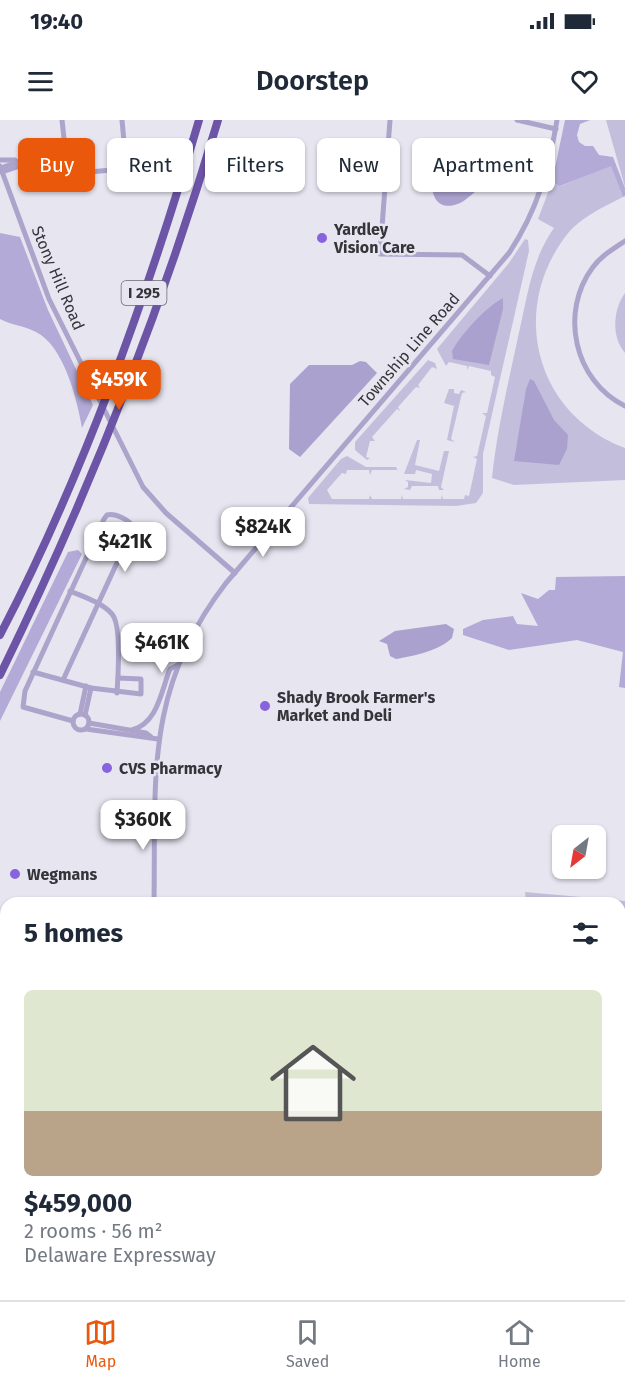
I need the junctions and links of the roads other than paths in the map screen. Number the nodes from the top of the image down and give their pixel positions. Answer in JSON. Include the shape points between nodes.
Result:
{"nodes":[{"id":1,"x":62,"y":120,"type":"edge"},
{"id":2,"x":122,"y":120,"type":"edge"},
{"id":3,"x":199,"y":120,"type":"edge"},
{"id":4,"x":218,"y":120,"type":"edge"},
{"id":5,"x":390,"y":120,"type":"edge"},
{"id":6,"x":517,"y":120,"type":"edge"},
{"id":7,"x":557,"y":120,"type":"edge"},
{"id":8,"x":556,"y":129,"type":"junction"},
{"id":9,"x":64,"y":138,"type":"edge"},
{"id":10,"x":0,"y":160,"type":"edge"},
{"id":11,"x":18,"y":161,"type":"edge"},
{"id":12,"x":18,"y":163,"type":"edge"},
{"id":13,"x":1,"y":169,"type":"edge"},
{"id":14,"x":95,"y":172,"type":"edge"},
{"id":15,"x":625,"y":241,"type":"edge"},
{"id":16,"x":489,"y":276,"type":"junction"},
{"id":17,"x":625,"y":406,"type":"edge"},
{"id":18,"x":79,"y":462,"type":"junction"},
{"id":19,"x":235,"y":573,"type":"junction"},
{"id":20,"x":70,"y":591,"type":"junction"},
{"id":21,"x":98,"y":603,"type":"junction"},
{"id":22,"x":0,"y":625,"type":"edge"},
{"id":23,"x":0,"y":635,"type":"edge"},
{"id":24,"x":178,"y":665,"type":"junction"},
{"id":25,"x":33,"y":672,"type":"junction"},
{"id":26,"x":0,"y":675,"type":"edge"},
{"id":27,"x":118,"y":678,"type":"junction"},
{"id":28,"x":63,"y":680,"type":"junction"},
{"id":29,"x":89,"y":687,"type":"junction"},
{"id":30,"x":117,"y":693,"type":"junction"},
{"id":31,"x":83,"y":715,"type":"junction"},
{"id":32,"x":73,"y":721,"type":"junction"},
{"id":33,"x":89,"y":723,"type":"junction"},
{"id":34,"x":86,"y":729,"type":"junction"},
{"id":35,"x":132,"y":730,"type":"junction"},
{"id":36,"x":151,"y":737,"type":"junction"},
{"id":37,"x":159,"y":739,"type":"junction"},
{"id":38,"x":154,"y":897,"type":"edge"}],
"edges":[{"from":1,"to":9,"type":"street"},
{"from":2,"to":14,"type":"street","via":[[126,153],[123,169]]},
{"from":3,"to":18,"type":"highway","number":"I 295","via":[[146,286]]},
{"from":4,"to":26,"type":"highway","number":"I 295","via":[[175,257],[118,412],[55,561]]},
{"from":5,"to":16,"type":"street","via":[[380,254],[462,255]]},
{"from":6,"to":8,"type":"street"},
{"from":7,"to":8,"type":"street","name":"Township Line Road"},
{"from":8,"to":16,"type":"street","name":"Township Line Road","via":[[535,207],[509,253]]},
{"from":10,"to":11,"type":"street"},
{"from":12,"to":13,"type":"street"},
{"from":13,"to":19,"type":"street","name":"Stony Hill Road","via":[[49,299],[140,482],[156,503]]},
{"from":15,"to":17,"type":"street","via":[[604,255],[589,273],[577,299],[574,319],[576,343],[587,370],[608,395]]},
{"from":16,"to":19,"type":"street","name":"Township Line Road"},
{"from":18,"to":22,"type":"highway"},
{"from":18,"to":23,"type":"highway","number":"I 295"},
{"from":19,"to":24,"type":"street","via":[[200,620]]},
{"from":20,"to":21,"type":"street"},
{"from":20,"to":21,"type":"street","via":[[107,515],[129,521],[133,528]]},
{"from":20,"to":25,"type":"street"},
{"from":21,"to":27,"type":"street","via":[[113,615],[117,627]]},
{"from":21,"to":28,"type":"street"},
{"from":24,"to":35,"type":"street","via":[[170,669],[147,723]]},
{"from":24,"to":37,"type":"street","via":[[167,695]]},
{"from":25,"to":28,"type":"street"},
{"from":25,"to":32,"type":"street","via":[[23,707]]},
{"from":27,"to":30,"type":"street"},
{"from":27,"to":30,"type":"street","via":[[141,679],[141,694]]},
{"from":28,"to":29,"type":"street"},
{"from":29,"to":30,"type":"street"},
{"from":29,"to":31,"type":"street"},
{"from":31,"to":32,"type":"street"},
{"from":31,"to":33,"type":"street"},
{"from":32,"to":34,"type":"street","via":[[75,729]]},
{"from":33,"to":34,"type":"street"},
{"from":33,"to":35,"type":"street"},
{"from":34,"to":36,"type":"street"},
{"from":35,"to":36,"type":"street"},
{"from":36,"to":37,"type":"street"},
{"from":37,"to":38,"type":"street"}]}
